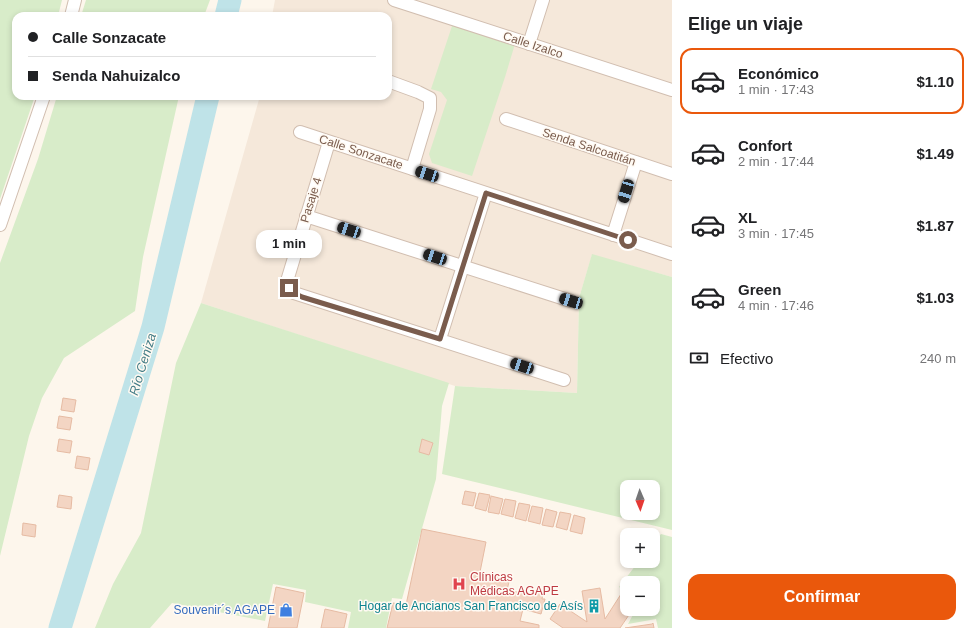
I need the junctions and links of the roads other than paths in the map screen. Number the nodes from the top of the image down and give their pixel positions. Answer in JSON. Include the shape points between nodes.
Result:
{"nodes":[{"id":1,"x":75,"y":0,"type":"edge"},
{"id":2,"x":394,"y":0,"type":"edge"},
{"id":3,"x":543,"y":0,"type":"edge"},
{"id":4,"x":418,"y":4,"type":"edge"},
{"id":5,"x":72,"y":12,"type":"edge"},
{"id":6,"x":529,"y":44,"type":"junction"},
{"id":7,"x":392,"y":82,"type":"edge"},
{"id":8,"x":672,"y":90,"type":"edge"},
{"id":9,"x":43,"y":100,"type":"edge"},
{"id":10,"x":506,"y":119,"type":"dead end"},
{"id":11,"x":300,"y":132,"type":"dead end"},
{"id":12,"x":329,"y":142,"type":"junction"},
{"id":13,"x":636,"y":162,"type":"junction"},
{"id":14,"x":412,"y":169,"type":"junction"},
{"id":15,"x":672,"y":174,"type":"edge"},
{"id":16,"x":486,"y":193,"type":"junction"},
{"id":17,"x":306,"y":216,"type":"junction"},
{"id":18,"x":0,"y":225,"type":"edge"},
{"id":19,"x":613,"y":235,"type":"junction"},
{"id":20,"x":672,"y":254,"type":"edge"},
{"id":21,"x":463,"y":267,"type":"junction"},
{"id":22,"x":571,"y":301,"type":"dead end"},
{"id":23,"x":440,"y":339,"type":"junction"},
{"id":24,"x":564,"y":380,"type":"dead end"}],
"edges":[{"from":1,"to":5,"type":"street"},
{"from":2,"to":4,"type":"street","name":"Calle Izalco"},
{"from":3,"to":6,"type":"street"},
{"from":4,"to":6,"type":"street","name":"Calle Izalco"},
{"from":6,"to":8,"type":"street","name":"Calle Izalco"},
{"from":7,"to":14,"type":"street","via":[[430,98],[430,109]]},
{"from":9,"to":18,"type":"street"},
{"from":10,"to":13,"type":"street","name":"Senda Salcoatitán"},
{"from":11,"to":12,"type":"street","name":"Calle Sonzacate"},
{"from":12,"to":14,"type":"street","name":"Calle Sonzacate"},
{"from":12,"to":17,"type":"street","name":"Pasaje 4"},
{"from":13,"to":15,"type":"street","name":"Senda Salcoatitán"},
{"from":13,"to":19,"type":"street"},
{"from":14,"to":16,"type":"street","name":"Calle Sonzacate"},
{"from":16,"to":19,"type":"street","name":"Calle Sonzacate"},
{"from":16,"to":21,"type":"street"},
{"from":17,"to":21,"type":"street"},
{"from":17,"to":23,"type":"street","name":"Pasaje 4","via":[[287,281],[294,293]]},
{"from":19,"to":20,"type":"street","name":"Calle Sonzacate"},
{"from":21,"to":22,"type":"street"},
{"from":21,"to":23,"type":"street"},
{"from":23,"to":24,"type":"street"}]}
